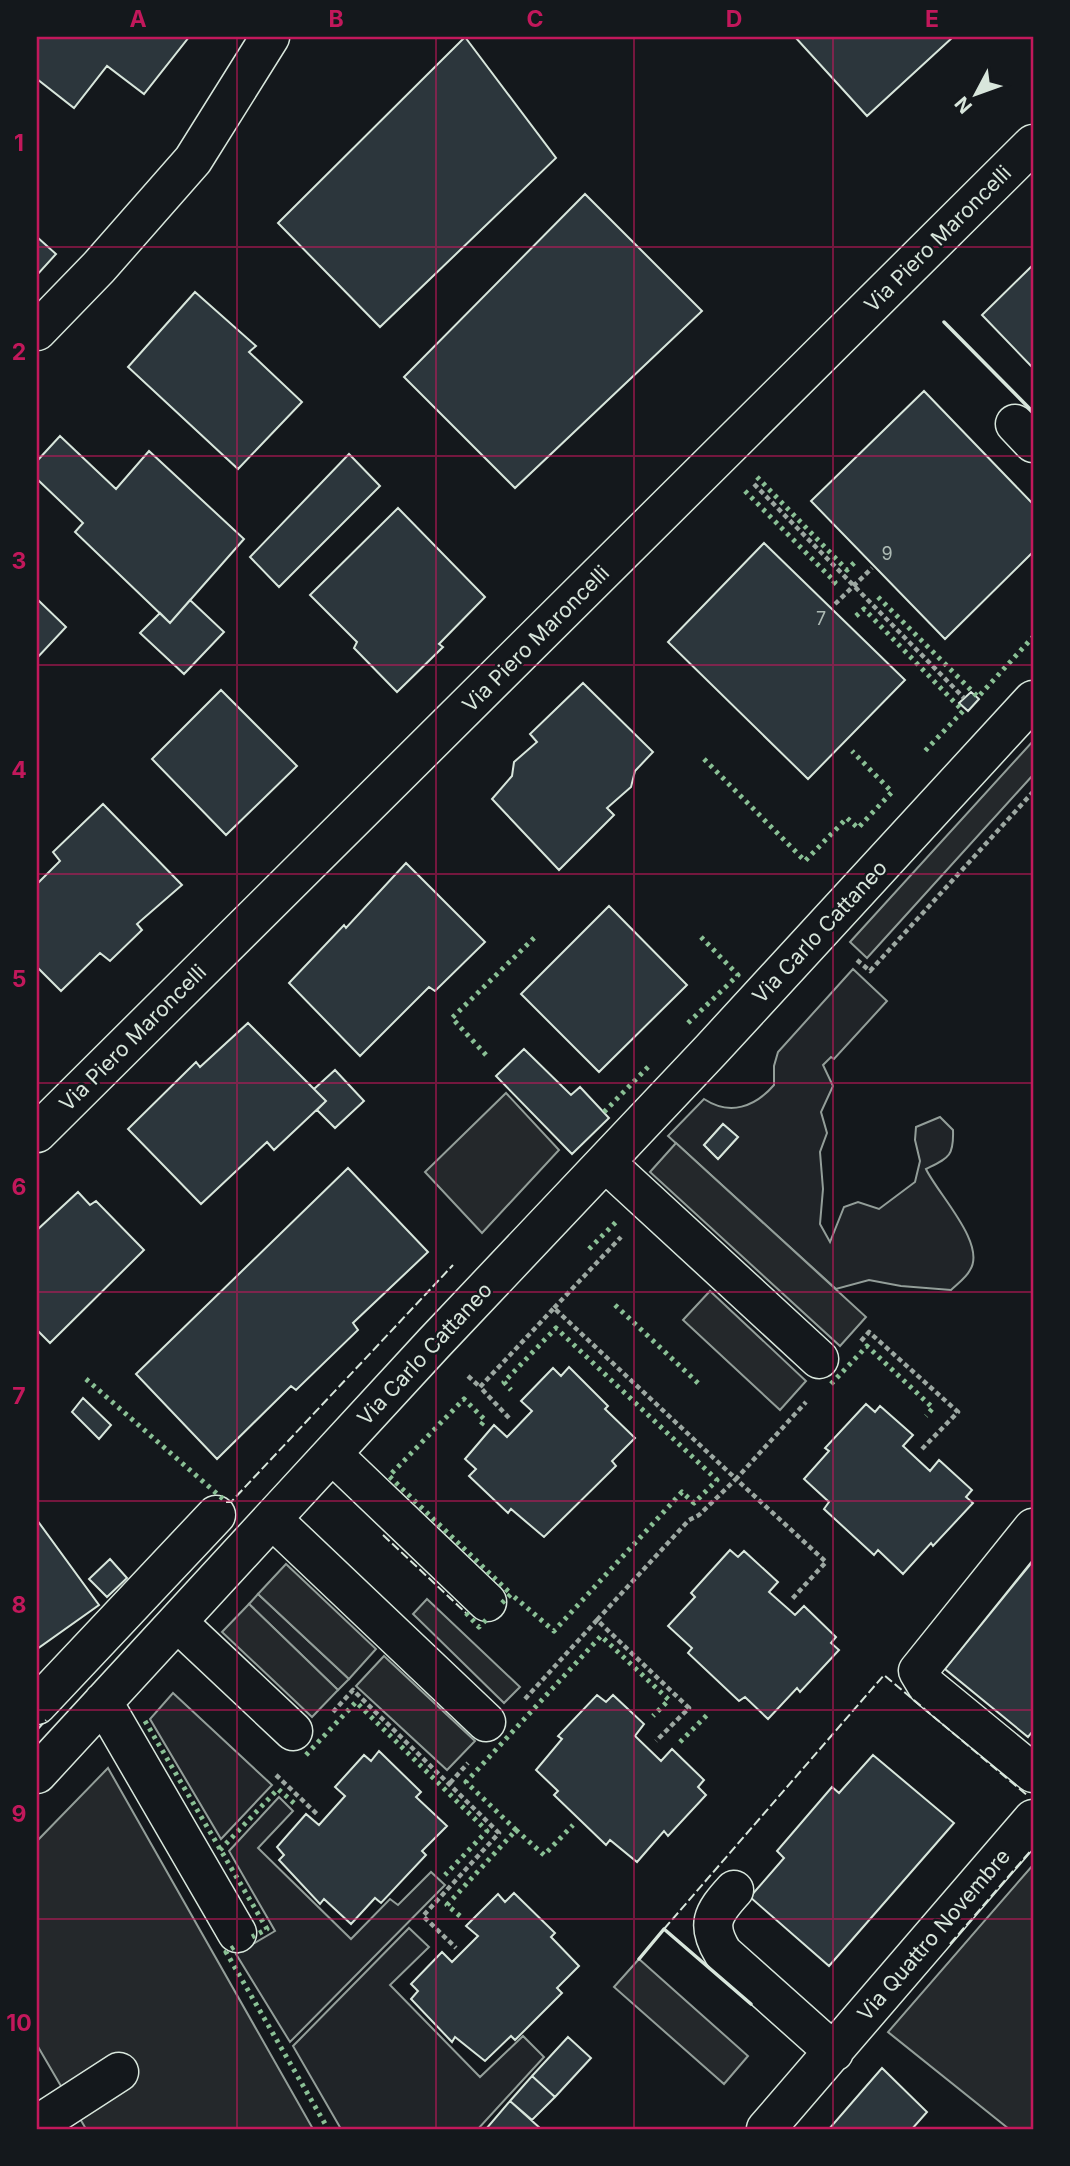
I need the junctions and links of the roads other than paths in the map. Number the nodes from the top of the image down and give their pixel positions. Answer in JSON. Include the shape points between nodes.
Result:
{"nodes":[{"id":1,"x":270,"y":37,"type":"edge"},
{"id":2,"x":1033,"y":144,"type":"edge"},
{"id":3,"x":37,"y":331,"type":"edge"},
{"id":4,"x":1033,"y":699,"type":"edge"},
{"id":5,"x":37,"y":1133,"type":"edge"},
{"id":6,"x":606,"y":1163,"type":"junction"},
{"id":7,"x":819,"y":1359,"type":"dead end"},
{"id":8,"x":332,"y":1454,"type":"junction"},
{"id":9,"x":216,"y":1515,"type":"dead end"},
{"id":10,"x":272,"y":1520,"type":"junction"},
{"id":11,"x":1033,"y":1528,"type":"edge"},
{"id":12,"x":487,"y":1602,"type":"dead end"},
{"id":13,"x":177,"y":1622,"type":"junction"},
{"id":14,"x":103,"y":1702,"type":"junction"},
{"id":15,"x":37,"y":1705,"type":"edge"},
{"id":16,"x":486,"y":1721,"type":"dead end"},
{"id":17,"x":288,"y":1748,"type":"road end"},
{"id":18,"x":1033,"y":1773,"type":"edge"},
{"id":19,"x":37,"y":1774,"type":"edge"},
{"id":20,"x":1033,"y":1819,"type":"edge"},
{"id":21,"x":734,"y":1890,"type":"dead end"},
{"id":22,"x":237,"y":1933,"type":"dead end"},
{"id":23,"x":834,"y":2052,"type":"junction"},
{"id":24,"x":119,"y":2072,"type":"dead end"},
{"id":25,"x":37,"y":2125,"type":"edge"},
{"id":26,"x":766,"y":2129,"type":"edge"}],
"edges":[{"from":1,"to":3,"type":"street","via":[[194,160]]},
{"from":2,"to":5,"type":"street","name":"Via Piero Maroncelli"},
{"from":4,"to":6,"type":"street","name":"Via Carlo Cattaneo"},
{"from":6,"to":7,"type":"street"},
{"from":6,"to":8,"type":"street","name":"Via Carlo Cattaneo"},
{"from":8,"to":10,"type":"street","name":"Via Carlo Cattaneo"},
{"from":8,"to":12,"type":"street"},
{"from":9,"to":15,"type":"street"},
{"from":10,"to":13,"type":"street","name":"Via Carlo Cattaneo"},
{"from":10,"to":16,"type":"street"},
{"from":11,"to":18,"type":"street","via":[[918,1671],[927,1686]]},
{"from":13,"to":14,"type":"street","name":"Via Carlo Cattaneo"},
{"from":13,"to":17,"type":"street"},
{"from":14,"to":19,"type":"street","name":"Via Carlo Cattaneo"},
{"from":14,"to":22,"type":"street"},
{"from":20,"to":23,"type":"street","name":"Via Quattro Novembre"},
{"from":21,"to":23,"type":"street","via":[[716,1913],[711,1927],[714,1939],[723,1953]]},
{"from":23,"to":26,"type":"street","name":"Via Quattro Novembre"},
{"from":24,"to":25,"type":"street"}]}
